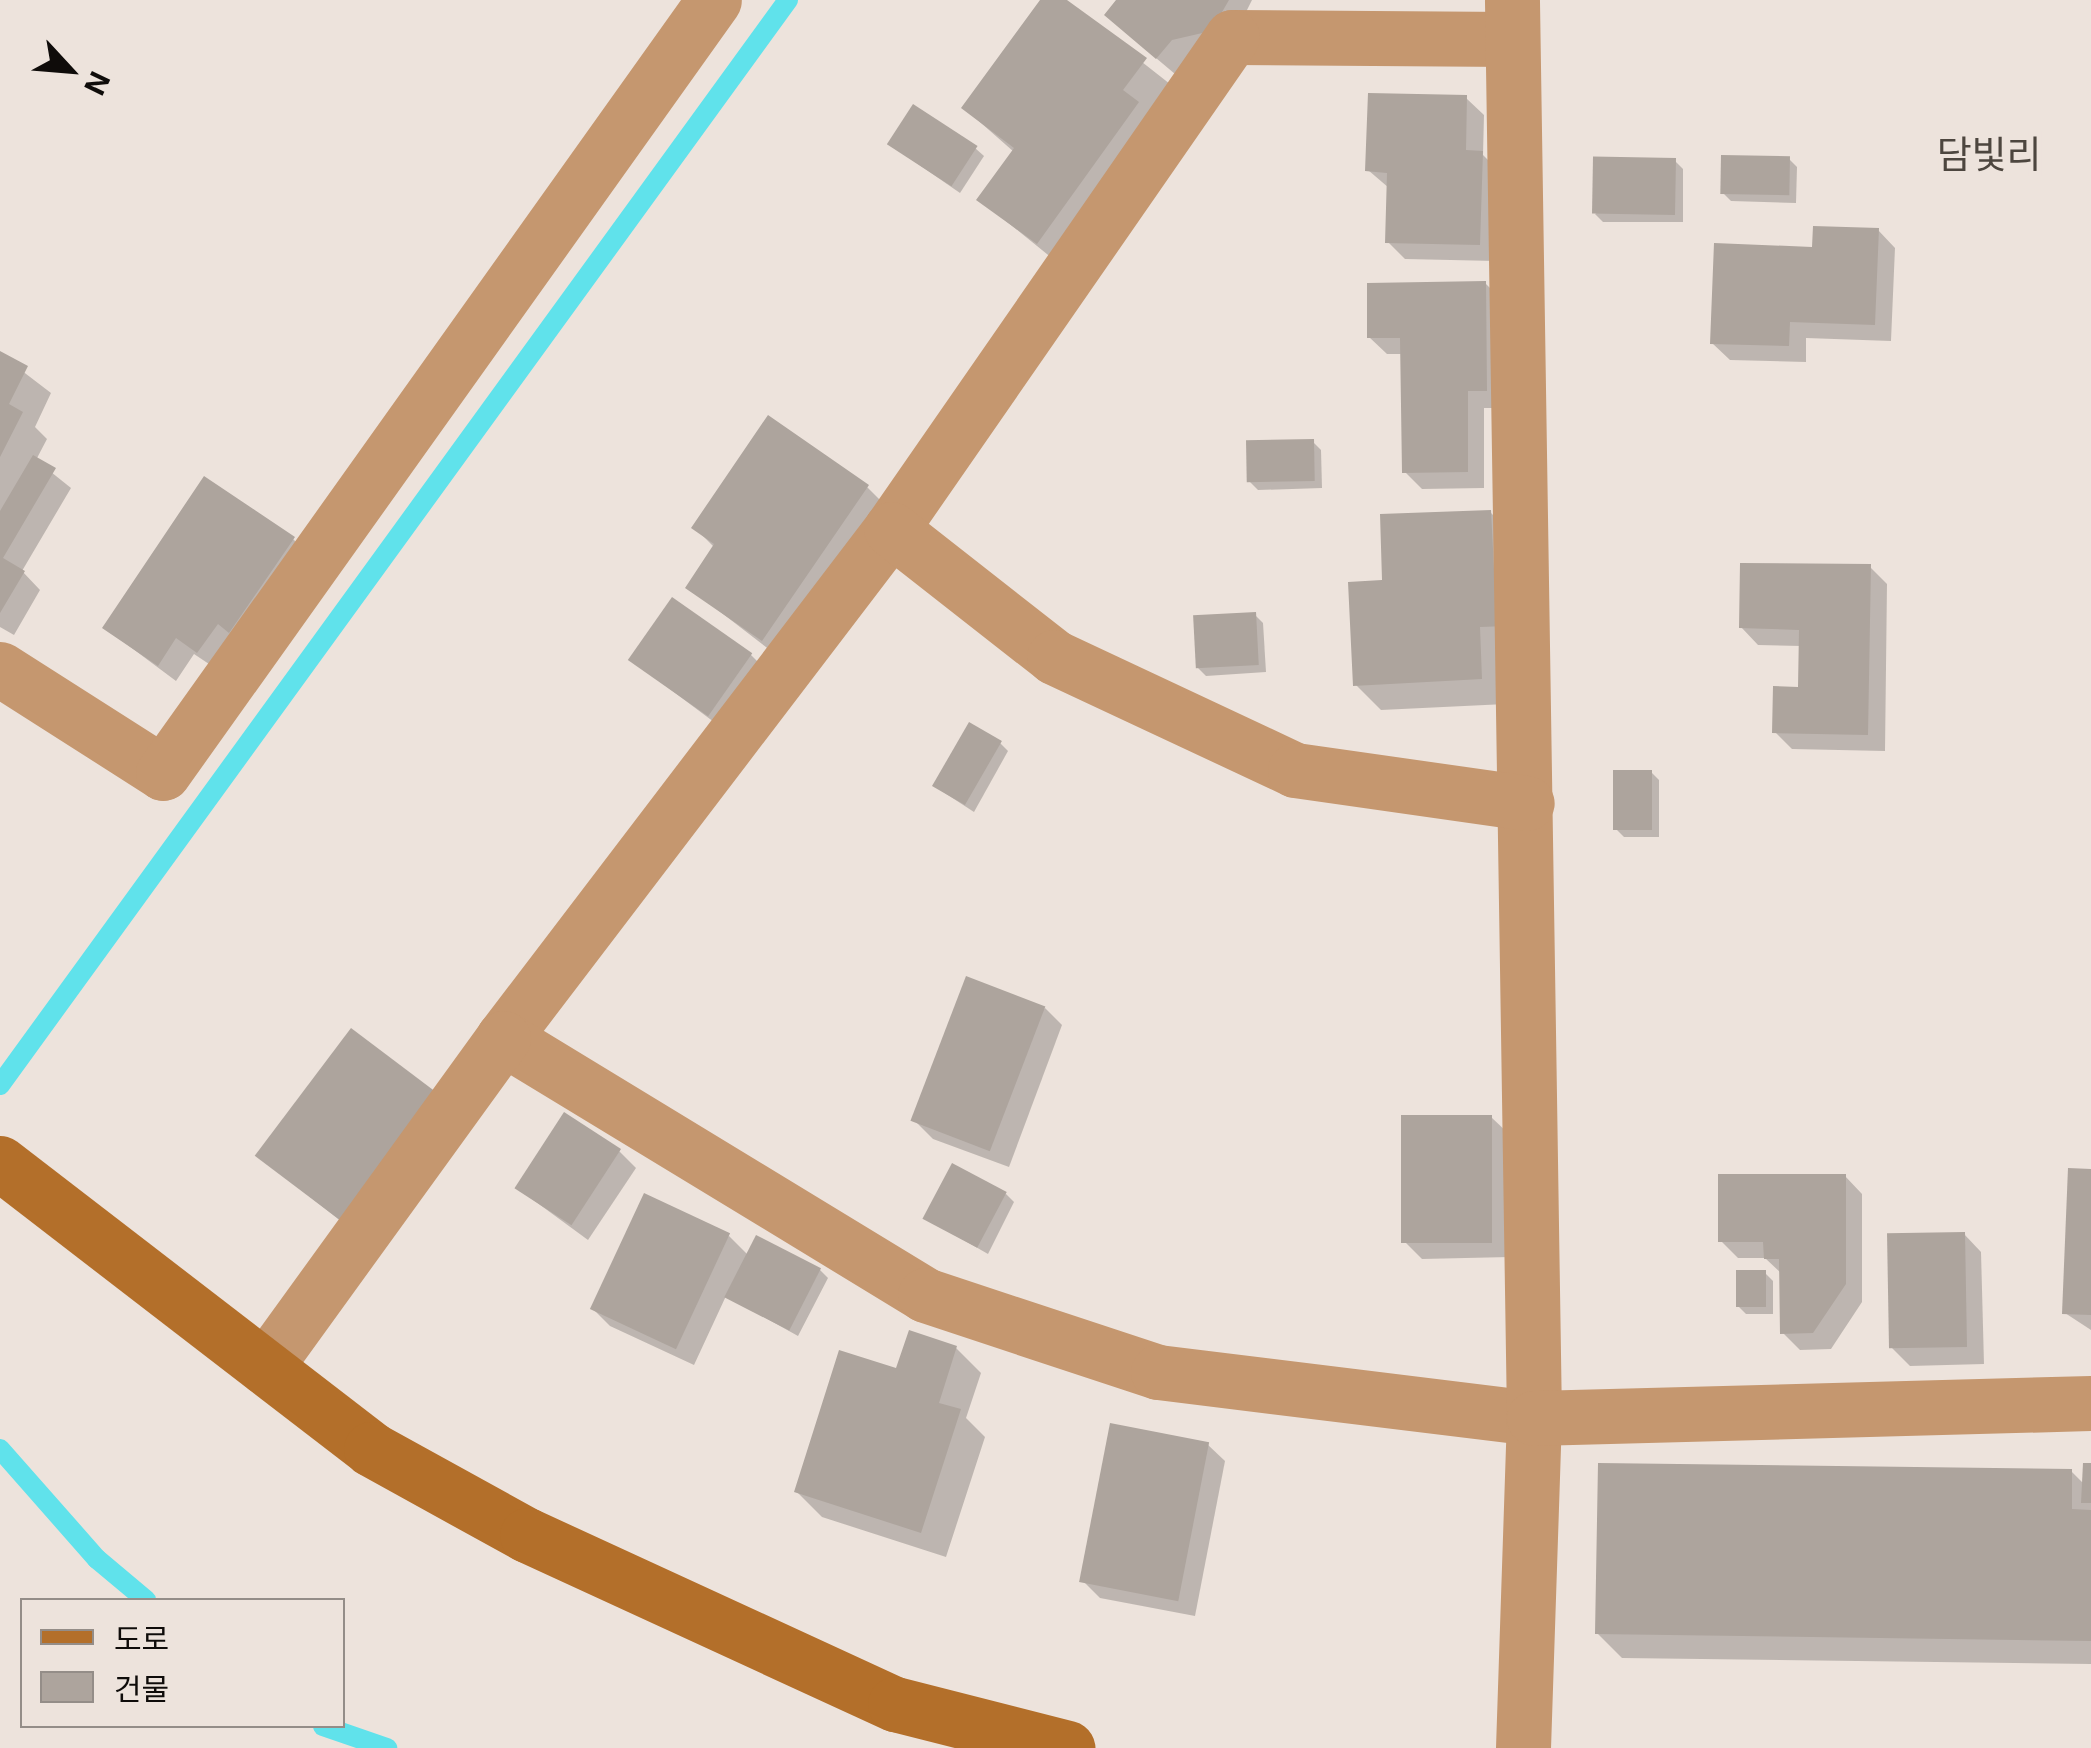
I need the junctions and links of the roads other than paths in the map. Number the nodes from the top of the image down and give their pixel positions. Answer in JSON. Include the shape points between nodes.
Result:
{"nodes":[{"id":1,"x":714,"y":0,"type":"edge"},
{"id":2,"x":1512,"y":20,"type":"edge"},
{"id":3,"x":891,"y":529,"type":"junction"},
{"id":4,"x":0,"y":669,"type":"edge"},
{"id":5,"x":1527,"y":803,"type":"junction"},
{"id":6,"x":504,"y":1038,"type":"junction"},
{"id":7,"x":17,"y":1176,"type":"edge"},
{"id":8,"x":265,"y":1367,"type":"junction"},
{"id":9,"x":2091,"y":1403,"type":"edge"},
{"id":10,"x":1534,"y":1418,"type":"junction"},
{"id":11,"x":1067,"y":1748,"type":"edge"},
{"id":12,"x":1523,"y":1748,"type":"edge"}],
"edges":[{"from":1,"to":4,"type":"street","via":[[163,773]]},
{"from":2,"to":3,"type":"street","via":[[1232,37]]},
{"from":2,"to":5,"type":"street"},
{"from":3,"to":5,"type":"street","via":[[1054,656],[1295,770]]},
{"from":3,"to":6,"type":"street"},
{"from":5,"to":10,"type":"street"},
{"from":6,"to":8,"type":"street"},
{"from":6,"to":10,"type":"street","via":[[924,1295],[1158,1372]]},
{"from":7,"to":8,"type":"street"},
{"from":8,"to":11,"type":"street","via":[[371,1449],[528,1534],[895,1704]]},
{"from":9,"to":10,"type":"street"},
{"from":10,"to":12,"type":"street"}]}
